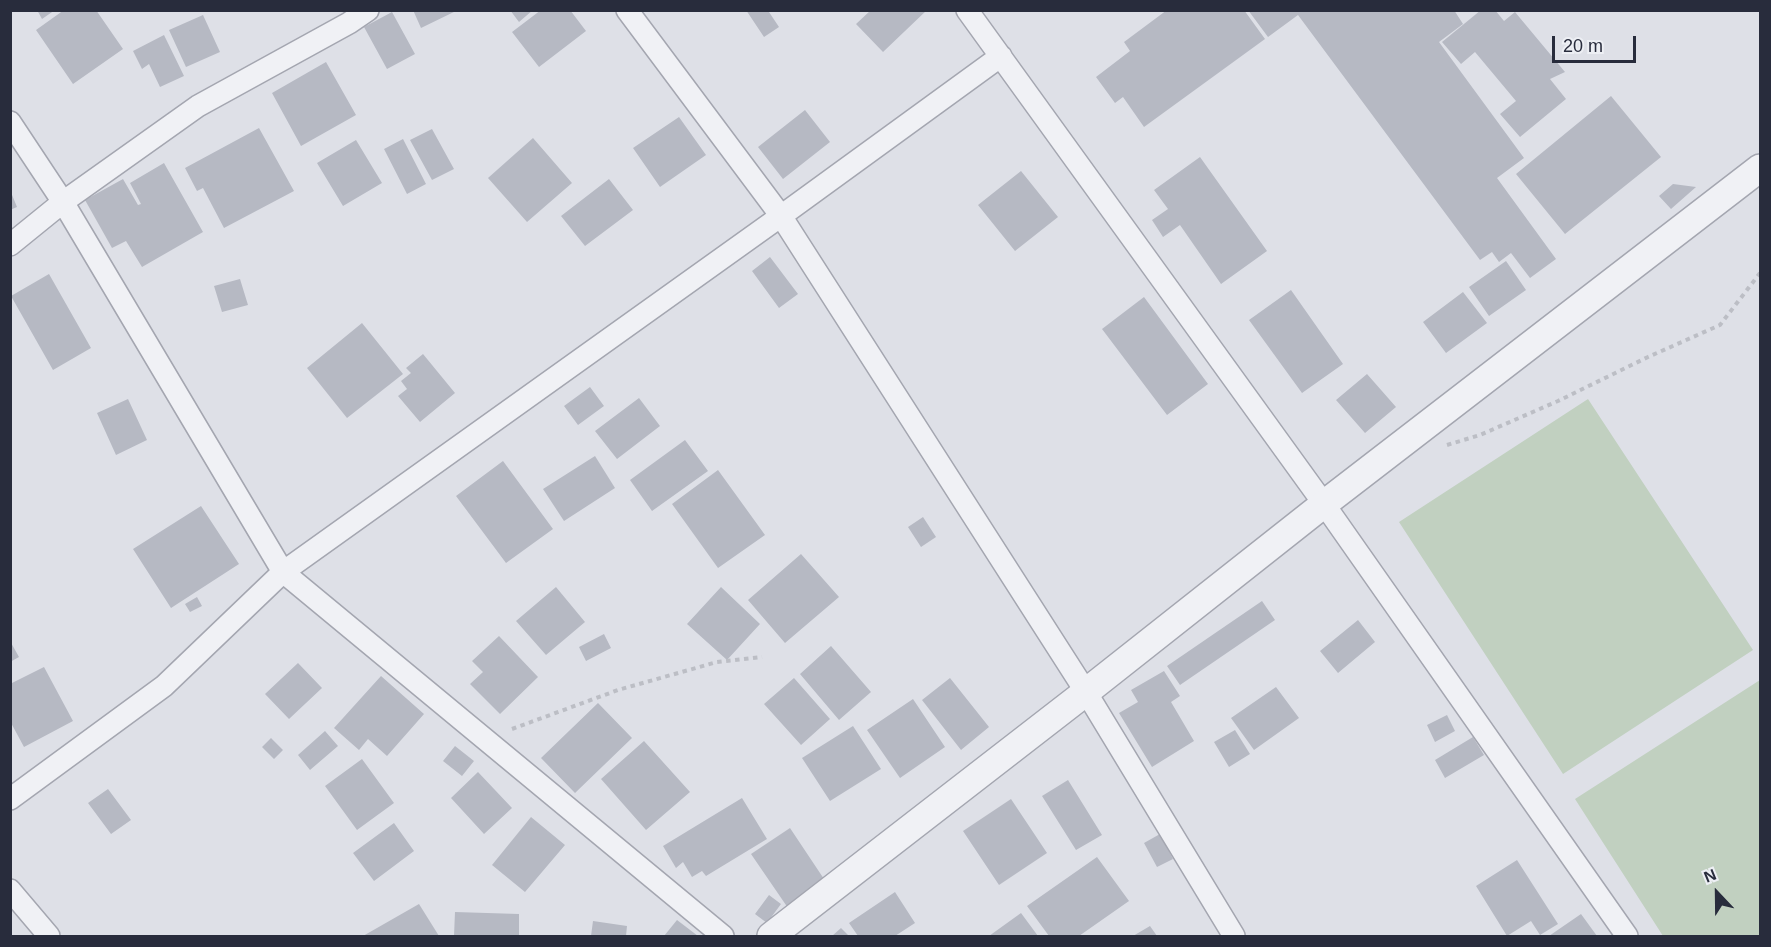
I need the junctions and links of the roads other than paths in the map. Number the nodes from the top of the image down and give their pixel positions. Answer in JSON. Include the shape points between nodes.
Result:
{"nodes":[{"id":1,"x":368,"y":10,"type":"edge"},
{"id":2,"x":627,"y":10,"type":"edge"},
{"id":3,"x":967,"y":10,"type":"edge"},
{"id":4,"x":1001,"y":56,"type":"junction"},
{"id":5,"x":10,"y":122,"type":"edge"},
{"id":6,"x":1761,"y":168,"type":"edge"},
{"id":7,"x":63,"y":202,"type":"junction"},
{"id":8,"x":781,"y":216,"type":"junction"},
{"id":9,"x":10,"y":245,"type":"edge"},
{"id":10,"x":1324,"y":504,"type":"junction"},
{"id":11,"x":284,"y":572,"type":"junction"},
{"id":12,"x":1086,"y":692,"type":"junction"},
{"id":13,"x":10,"y":799,"type":"edge"},
{"id":14,"x":10,"y":890,"type":"edge"},
{"id":15,"x":49,"y":936,"type":"edge"},
{"id":16,"x":723,"y":936,"type":"edge"},
{"id":17,"x":771,"y":936,"type":"edge"},
{"id":18,"x":1234,"y":936,"type":"edge"},
{"id":19,"x":1627,"y":936,"type":"edge"}],
"edges":[{"from":1,"to":7,"type":"street","via":[[198,106]]},
{"from":2,"to":8,"type":"street"},
{"from":3,"to":4,"type":"street"},
{"from":4,"to":8,"type":"street"},
{"from":4,"to":10,"type":"street"},
{"from":5,"to":7,"type":"street"},
{"from":6,"to":10,"type":"street"},
{"from":7,"to":9,"type":"street"},
{"from":7,"to":11,"type":"street"},
{"from":8,"to":11,"type":"street"},
{"from":8,"to":12,"type":"street"},
{"from":10,"to":12,"type":"street"},
{"from":10,"to":19,"type":"street"},
{"from":11,"to":13,"type":"street","via":[[164,686]]},
{"from":11,"to":16,"type":"street"},
{"from":12,"to":17,"type":"street"},
{"from":12,"to":18,"type":"street"},
{"from":14,"to":15,"type":"street"}]}
